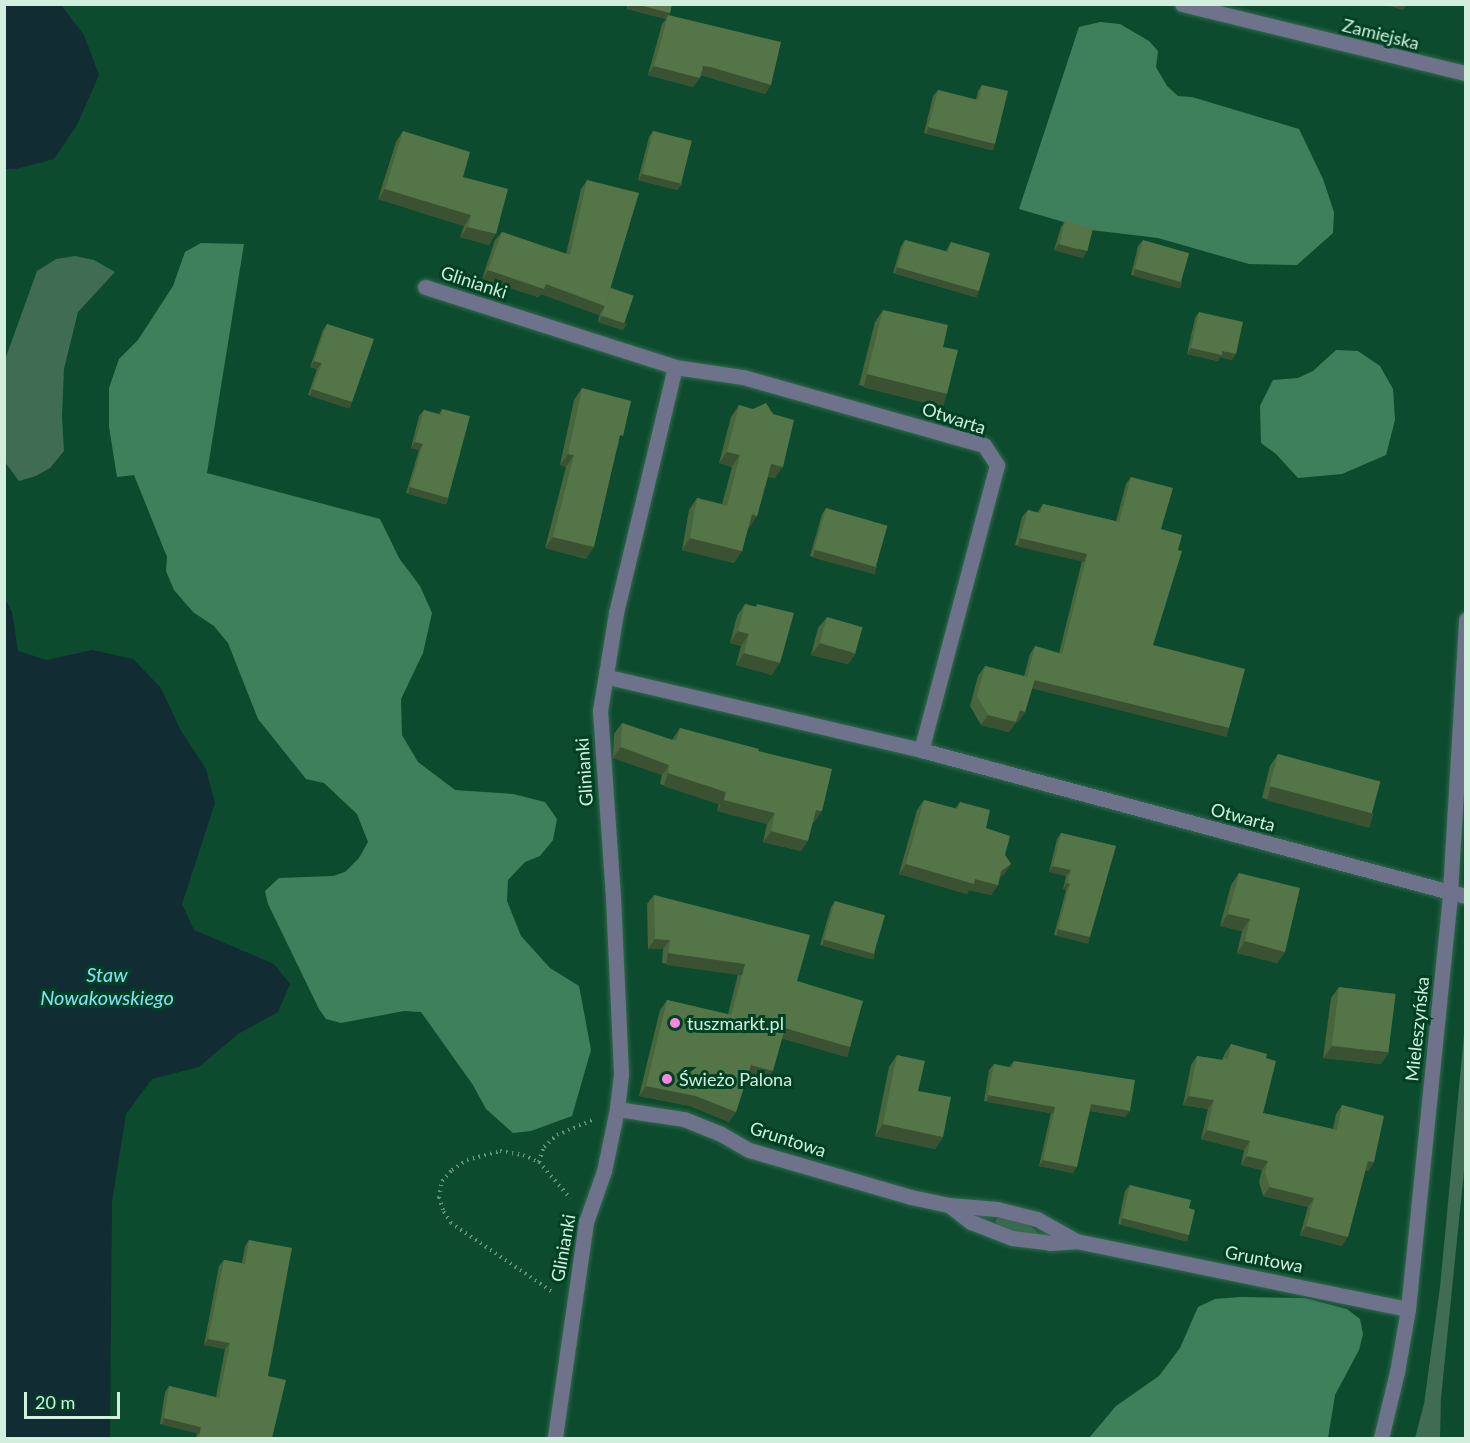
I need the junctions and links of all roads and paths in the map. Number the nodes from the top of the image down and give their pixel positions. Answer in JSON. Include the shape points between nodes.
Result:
{"nodes":[{"id":1,"x":1182,"y":4,"type":"edge"},
{"id":2,"x":1466,"y":73,"type":"edge"},
{"id":3,"x":425,"y":287,"type":"dead end"},
{"id":4,"x":675,"y":367,"type":"junction"},
{"id":5,"x":1466,"y":620,"type":"edge"},
{"id":6,"x":608,"y":677,"type":"junction"},
{"id":7,"x":921,"y":750,"type":"junction"},
{"id":8,"x":1450,"y":892,"type":"junction"},
{"id":9,"x":1466,"y":896,"type":"edge"},
{"id":10,"x":617,"y":1109,"type":"junction"},
{"id":11,"x":539,"y":1162,"type":"junction"},
{"id":12,"x":949,"y":1205,"type":"junction"},
{"id":13,"x":586,"y":1222,"type":"junction"},
{"id":14,"x":1076,"y":1241,"type":"junction"},
{"id":15,"x":573,"y":1309,"type":"junction"},
{"id":16,"x":1408,"y":1309,"type":"junction"},
{"id":17,"x":555,"y":1438,"type":"edge"},
{"id":18,"x":1381,"y":1438,"type":"edge"}],
"edges":[{"from":1,"to":2,"type":"street","name":"Zamiejska"},
{"from":3,"to":4,"type":"street","name":"Glinianki"},
{"from":4,"to":6,"type":"street","name":"Glinianki","via":[[616,613]]},
{"from":4,"to":7,"type":"street","name":"Otwarta","via":[[744,377],[984,445],[997,465]]},
{"from":5,"to":8,"type":"street","name":"Mieleszyńska"},
{"from":6,"to":7,"type":"street","name":"Otwarta"},
{"from":6,"to":10,"type":"street","name":"Glinianki","via":[[600,711],[620,1063]]},
{"from":7,"to":8,"type":"street","name":"Otwarta"},
{"from":8,"to":9,"type":"street","name":"Otwarta"},
{"from":8,"to":16,"type":"street","name":"Mieleszyńska"},
{"from":10,"to":11,"type":"path","via":[[557,1135],[544,1147]]},
{"from":10,"to":12,"type":"street","name":"Gruntowa","via":[[684,1119],[749,1150]]},
{"from":10,"to":13,"type":"street","name":"Glinianki","via":[[604,1171]]},
{"from":11,"to":13,"type":"path"},
{"from":11,"to":15,"type":"path","via":[[500,1151],[484,1153],[452,1170],[442,1181],[439,1198],[451,1222],[539,1281]]},
{"from":12,"to":14,"type":"street","name":"Gruntowa","via":[[998,1209],[1037,1219]]},
{"from":12,"to":14,"type":"street","name":"Gruntowa","via":[[971,1222],[1012,1238],[1041,1243]]},
{"from":13,"to":15,"type":"street","name":"Glinianki"},
{"from":14,"to":16,"type":"street","name":"Gruntowa"},
{"from":15,"to":17,"type":"street","name":"Glinianki"},
{"from":16,"to":18,"type":"street","name":"Mieleszyńska"}]}
